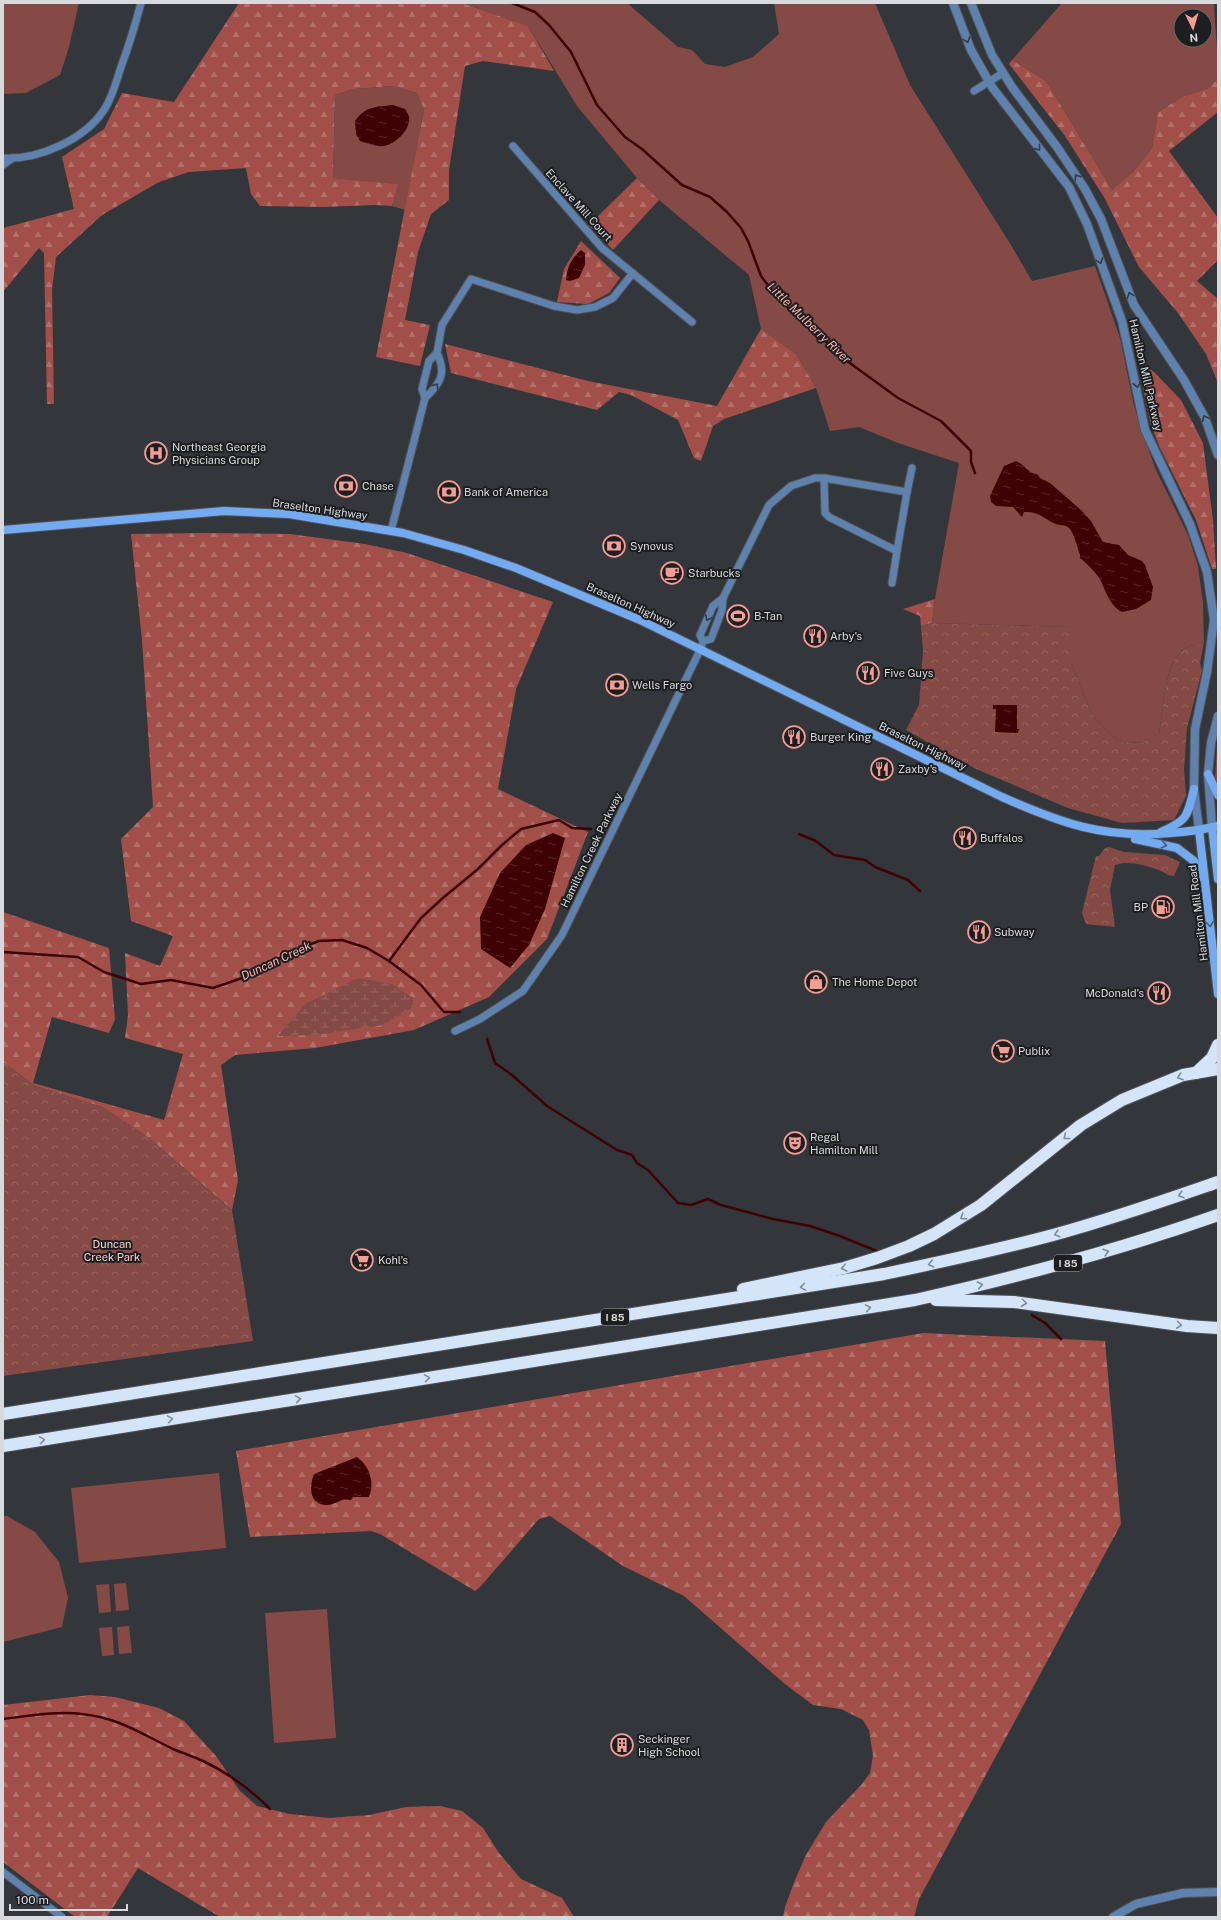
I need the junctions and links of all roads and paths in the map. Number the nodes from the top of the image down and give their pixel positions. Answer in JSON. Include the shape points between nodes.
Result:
{"nodes":[{"id":1,"x":141,"y":3,"type":"edge"},
{"id":2,"x":954,"y":3,"type":"edge"},
{"id":3,"x":971,"y":3,"type":"edge"},
{"id":4,"x":1003,"y":73,"type":"junction"},
{"id":5,"x":989,"y":82,"type":"junction"},
{"id":6,"x":974,"y":91,"type":"dead end"},
{"id":7,"x":514,"y":146,"type":"dead end"},
{"id":8,"x":3,"y":158,"type":"edge"},
{"id":9,"x":13,"y":158,"type":"junction"},
{"id":10,"x":3,"y":165,"type":"edge"},
{"id":11,"x":634,"y":273,"type":"junction"},
{"id":12,"x":692,"y":322,"type":"dead end"},
{"id":13,"x":437,"y":353,"type":"junction"},
{"id":14,"x":425,"y":398,"type":"junction"},
{"id":15,"x":1218,"y":455,"type":"edge"},
{"id":16,"x":912,"y":468,"type":"dead end"},
{"id":17,"x":824,"y":478,"type":"junction"},
{"id":18,"x":907,"y":492,"type":"junction"},
{"id":19,"x":3,"y":530,"type":"edge"},
{"id":20,"x":391,"y":531,"type":"junction"},
{"id":21,"x":897,"y":551,"type":"junction"},
{"id":22,"x":892,"y":583,"type":"dead end"},
{"id":23,"x":723,"y":598,"type":"junction"},
{"id":24,"x":702,"y":645,"type":"junction"},
{"id":25,"x":1218,"y":716,"type":"edge"},
{"id":26,"x":1208,"y":774,"type":"junction"},
{"id":27,"x":1194,"y":789,"type":"junction"},
{"id":28,"x":1218,"y":795,"type":"edge"},
{"id":29,"x":1215,"y":827,"type":"edge"},
{"id":30,"x":1199,"y":830,"type":"junction"},
{"id":31,"x":1112,"y":834,"type":"junction"},
{"id":32,"x":1153,"y":835,"type":"junction"},
{"id":33,"x":1218,"y":879,"type":"edge"},
{"id":34,"x":1205,"y":885,"type":"junction"},
{"id":35,"x":1218,"y":994,"type":"edge"},
{"id":36,"x":455,"y":1031,"type":"dead end"},
{"id":37,"x":1218,"y":1045,"type":"edge"},
{"id":38,"x":1218,"y":1069,"type":"edge"},
{"id":39,"x":1196,"y":1073,"type":"junction"},
{"id":40,"x":1218,"y":1182,"type":"edge"},
{"id":41,"x":1218,"y":1215,"type":"edge"},
{"id":42,"x":915,"y":1300,"type":"junction"},
{"id":43,"x":658,"y":1310,"type":"junction"},
{"id":44,"x":1218,"y":1328,"type":"edge"},
{"id":45,"x":3,"y":1414,"type":"edge"},
{"id":46,"x":3,"y":1446,"type":"edge"},
{"id":47,"x":3,"y":1872,"type":"edge"},
{"id":48,"x":1218,"y":1892,"type":"edge"},
{"id":49,"x":62,"y":1917,"type":"edge"},
{"id":50,"x":1113,"y":1917,"type":"edge"}],
"edges":[{"from":1,"to":9,"type":"street","via":[[114,91],[104,110],[86,129],[66,143],[40,154]]},
{"from":2,"to":5,"type":"street","name":"Hamilton Mill Parkway","one_way":true,"via":[[971,50]]},
{"from":3,"to":4,"type":"street","name":"Hamilton Mill Parkway","via":[[992,55]]},
{"from":4,"to":5,"type":"street"},
{"from":15,"to":4,"type":"street","name":"Hamilton Mill Parkway","one_way":true,"via":[[1205,418],[1191,392],[1134,305],[1101,219],[1085,188]]},
{"from":5,"to":6,"type":"street"},
{"from":5,"to":27,"type":"street","name":"Hamilton Mill Parkway","one_way":true,"via":[[1069,187],[1087,224],[1122,321],[1146,430],[1190,524],[1207,572],[1214,620],[1196,729]]},
{"from":7,"to":11,"type":"street","name":"Enclave Mill Court","via":[[602,248]]},
{"from":8,"to":9,"type":"street"},
{"from":9,"to":10,"type":"street"},
{"from":11,"to":12,"type":"street","name":"Enclave Mill Court"},
{"from":11,"to":13,"type":"street","via":[[613,298],[595,307],[577,310],[554,306],[471,279],[442,325]]},
{"from":13,"to":14,"type":"street","via":[[429,361],[422,389]]},
{"from":14,"to":13,"type":"street","one_way":true,"via":[[440,380],[441,362]]},
{"from":14,"to":20,"type":"street"},
{"from":16,"to":18,"type":"street"},
{"from":17,"to":18,"type":"street","name":"Hamilton Creek Parkway"},
{"from":17,"to":21,"type":"street","via":[[825,513]]},
{"from":17,"to":23,"type":"street","name":"Hamilton Creek Parkway","via":[[815,478],[791,486],[770,505]]},
{"from":18,"to":21,"type":"street"},
{"from":19,"to":20,"type":"main road","name":"Braselton Highway","via":[[224,511],[289,514]]},
{"from":20,"to":24,"type":"main road","name":"Braselton Highway","via":[[464,550],[516,568]]},
{"from":21,"to":22,"type":"street"},
{"from":23,"to":24,"type":"street","name":"Hamilton Creek Parkway","via":[[722,610],[711,639]]},
{"from":23,"to":24,"type":"street","name":"Hamilton Creek Parkway","one_way":true,"via":[[713,606],[700,635]]},
{"from":24,"to":31,"type":"main road","name":"Braselton Highway","via":[[1002,797],[1043,815]]},
{"from":24,"to":36,"type":"street","name":"Hamilton Creek Parkway","via":[[562,936],[523,991],[480,1019]]},
{"from":25,"to":26,"type":"street","via":[[1211,743]]},
{"from":26,"to":28,"type":"main road"},
{"from":26,"to":29,"type":"street"},
{"from":27,"to":30,"type":"street","name":"Hamilton Mill Parkway"},
{"from":27,"to":32,"type":"main road","via":[[1188,813],[1179,824]]},
{"from":29,"to":30,"type":"main road","name":"Braselton Highway"},
{"from":29,"to":33,"type":"main road"},
{"from":30,"to":32,"type":"main road","name":"Braselton Highway"},
{"from":30,"to":34,"type":"main road","name":"Hamilton Mill Road"},
{"from":31,"to":32,"type":"main road","name":"Braselton Highway"},
{"from":31,"to":34,"type":"main road","one_way":true,"via":[[1177,848],[1194,861]]},
{"from":34,"to":35,"type":"main road","name":"Hamilton Mill Road","one_way":true},
{"from":37,"to":39,"type":"highway","via":[[1212,1058]]},
{"from":38,"to":39,"type":"highway"},
{"from":39,"to":43,"type":"highway","one_way":true,"via":[[1183,1075],[1122,1100],[1081,1125],[981,1205],[934,1234],[894,1253],[844,1268]]},
{"from":40,"to":43,"type":"highway","number":"I 85","one_way":true,"via":[[1122,1215],[970,1256],[884,1274]]},
{"from":42,"to":41,"type":"highway","number":"I 85","one_way":true,"via":[[989,1284],[1134,1244]]},
{"from":42,"to":44,"type":"highway","one_way":true,"via":[[1014,1302]]},
{"from":46,"to":42,"type":"highway","number":"I 85","one_way":true},
{"from":43,"to":45,"type":"highway","number":"I 85"},
{"from":47,"to":49,"type":"street"},
{"from":48,"to":50,"type":"street","via":[[1176,1894],[1136,1904]]}]}
